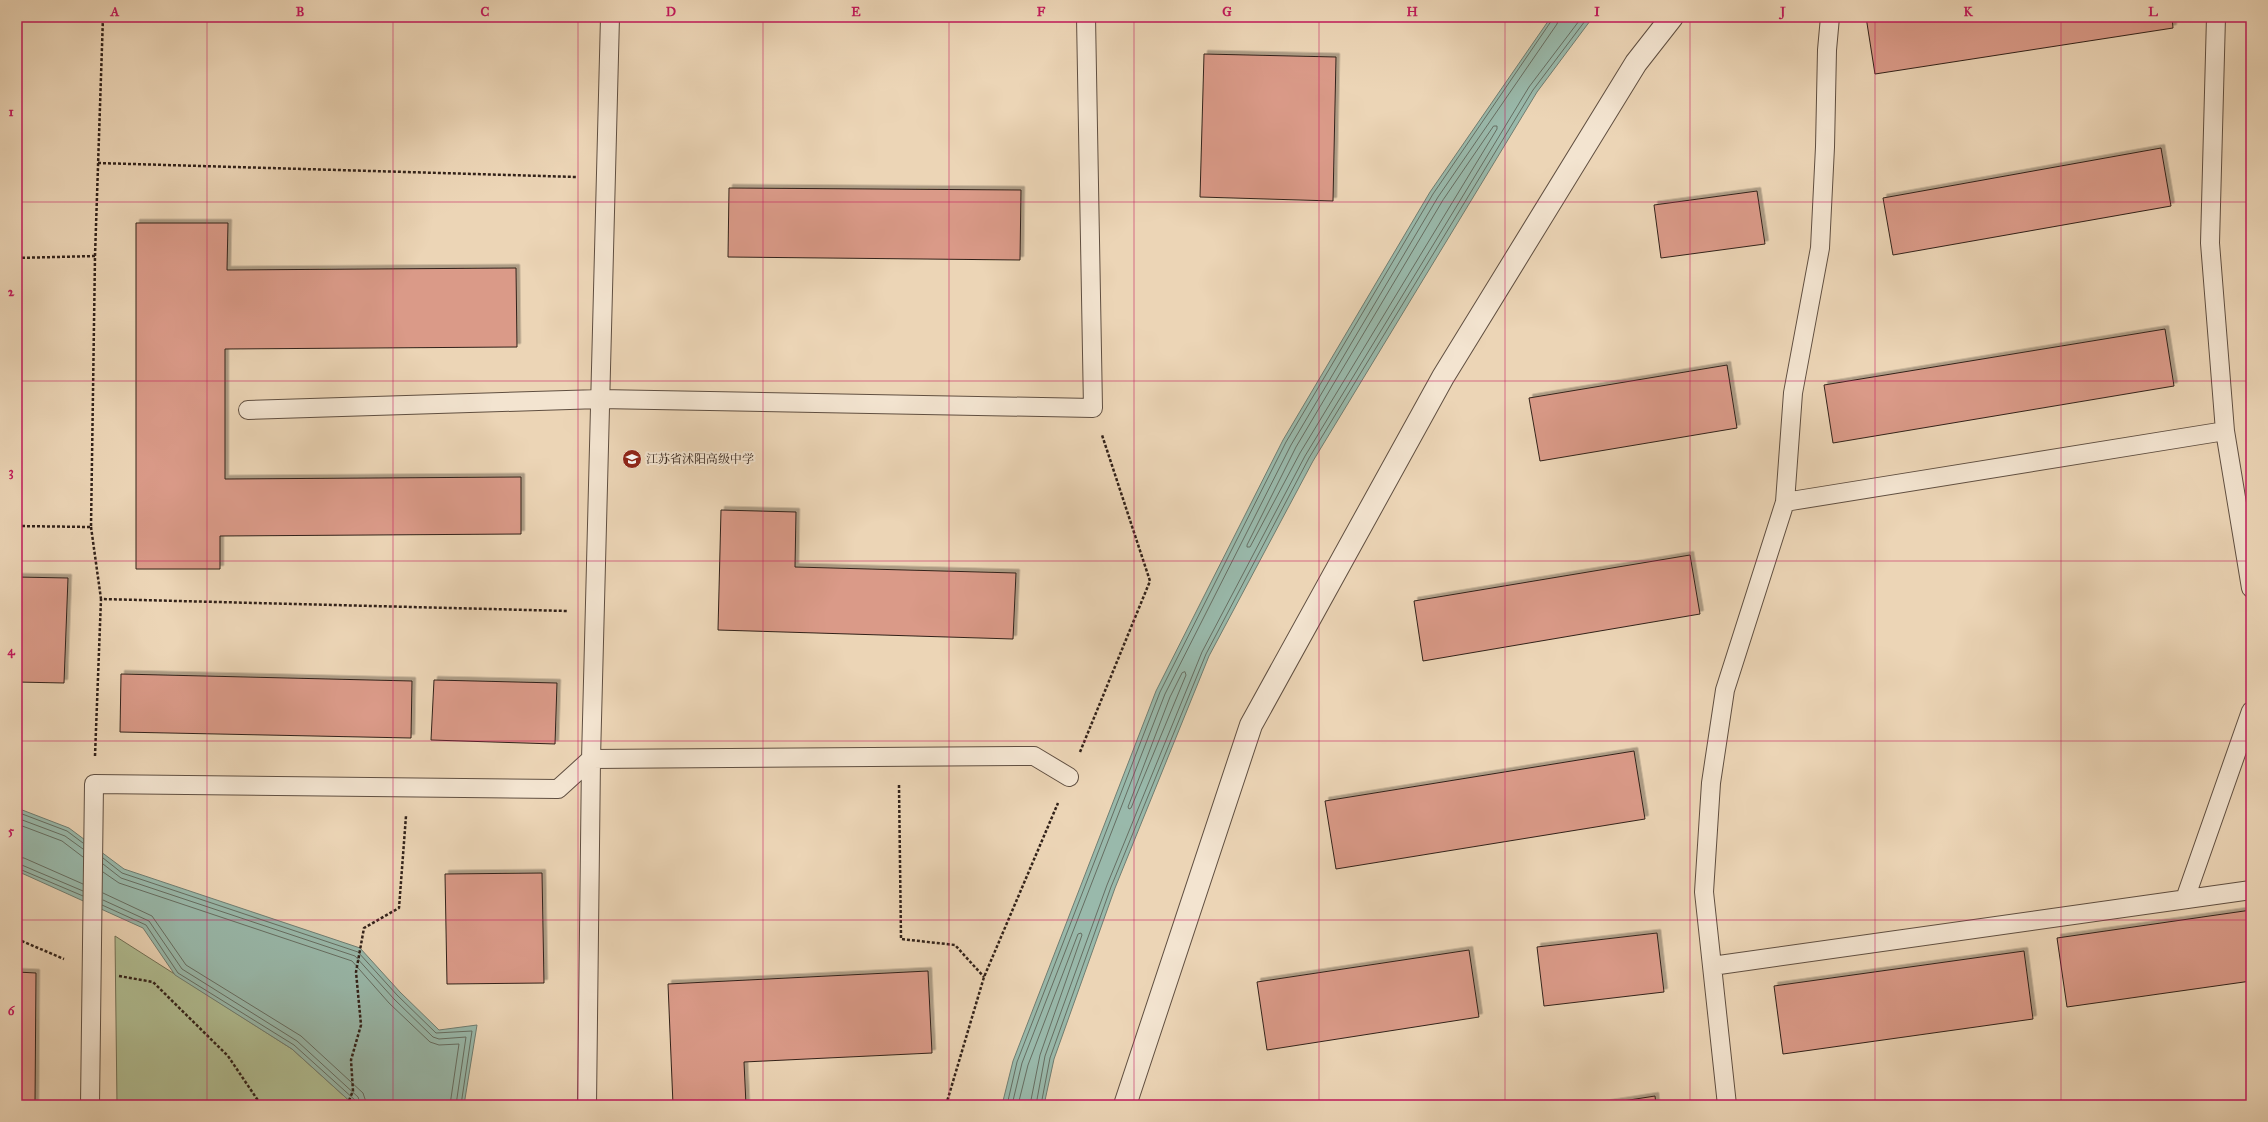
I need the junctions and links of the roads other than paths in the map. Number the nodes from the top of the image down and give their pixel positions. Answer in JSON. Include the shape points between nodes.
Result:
{"nodes":[{"id":1,"x":610,"y":17,"type":"edge"},
{"id":2,"x":1086,"y":17,"type":"edge"},
{"id":3,"x":1672,"y":17,"type":"edge"},
{"id":4,"x":1830,"y":17,"type":"edge"},
{"id":5,"x":2216,"y":17,"type":"edge"},
{"id":6,"x":600,"y":399,"type":"junction"},
{"id":7,"x":248,"y":410,"type":"dead end"},
{"id":8,"x":2225,"y":432,"type":"junction"},
{"id":9,"x":1785,"y":502,"type":"junction"},
{"id":10,"x":2251,"y":588,"type":"edge"},
{"id":11,"x":2251,"y":711,"type":"edge"},
{"id":12,"x":591,"y":759,"type":"junction"},
{"id":13,"x":1069,"y":777,"type":"dead end"},
{"id":14,"x":2251,"y":890,"type":"edge"},
{"id":15,"x":2186,"y":899,"type":"junction"},
{"id":16,"x":1712,"y":966,"type":"junction"},
{"id":17,"x":90,"y":1105,"type":"edge"},
{"id":18,"x":586,"y":1105,"type":"edge"},
{"id":19,"x":1125,"y":1105,"type":"edge"},
{"id":20,"x":1727,"y":1105,"type":"edge"}],
"edges":[{"from":1,"to":6,"type":"lane"},
{"from":2,"to":6,"type":"lane","via":[[1093,408]]},
{"from":3,"to":19,"type":"street","via":[[1636,63],[1443,377],[1251,725]]},
{"from":4,"to":9,"type":"lane","via":[[1820,248],[1792,393]]},
{"from":5,"to":8,"type":"lane","via":[[2210,243]]},
{"from":6,"to":7,"type":"lane"},
{"from":6,"to":12,"type":"lane"},
{"from":8,"to":9,"type":"lane"},
{"from":8,"to":10,"type":"lane"},
{"from":9,"to":16,"type":"lane","via":[[1725,690],[1710,783],[1704,892]]},
{"from":11,"to":15,"type":"lane"},
{"from":12,"to":13,"type":"lane","via":[[1034,756]]},
{"from":12,"to":17,"type":"lane","via":[[558,789],[94,784]]},
{"from":12,"to":18,"type":"lane"},
{"from":14,"to":15,"type":"lane"},
{"from":15,"to":16,"type":"lane"},
{"from":16,"to":20,"type":"lane"}]}
